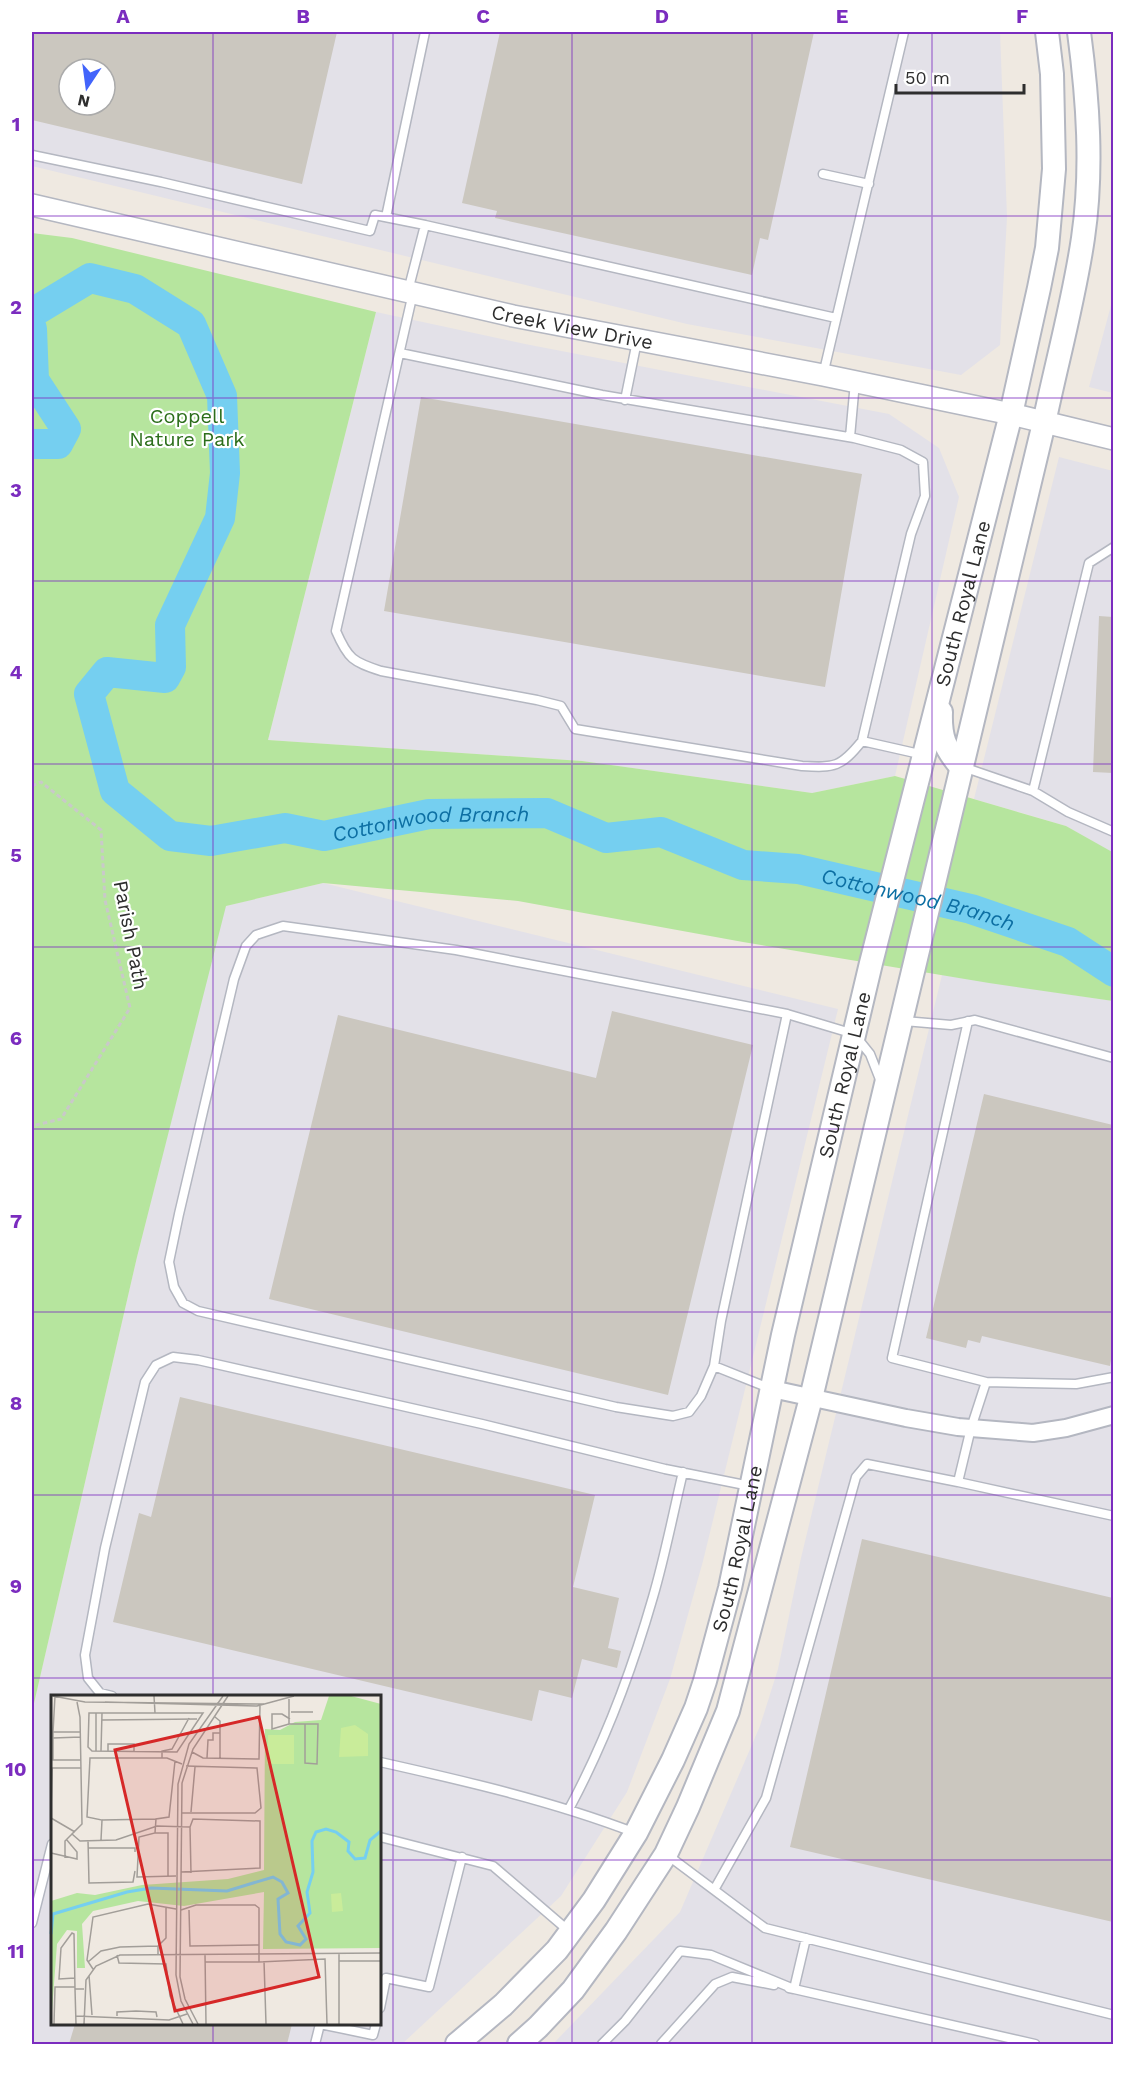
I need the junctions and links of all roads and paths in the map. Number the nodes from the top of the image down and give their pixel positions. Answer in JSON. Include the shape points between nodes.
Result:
{"nodes":[{"id":1,"x":424,"y":32,"type":"edge"},
{"id":2,"x":904,"y":32,"type":"edge"},
{"id":3,"x":1047,"y":32,"type":"edge"},
{"id":4,"x":1080,"y":32,"type":"edge"},
{"id":5,"x":32,"y":155,"type":"edge"},
{"id":6,"x":823,"y":174,"type":"dead end"},
{"id":7,"x":869,"y":184,"type":"junction"},
{"id":8,"x":32,"y":205,"type":"edge"},
{"id":9,"x":386,"y":217,"type":"junction"},
{"id":10,"x":425,"y":225,"type":"junction"},
{"id":11,"x":410,"y":292,"type":"junction"},
{"id":12,"x":836,"y":318,"type":"junction"},
{"id":13,"x":637,"y":340,"type":"junction"},
{"id":14,"x":400,"y":353,"type":"junction"},
{"id":15,"x":822,"y":375,"type":"junction"},
{"id":16,"x":855,"y":382,"type":"junction"},
{"id":17,"x":625,"y":400,"type":"junction"},
{"id":18,"x":1011,"y":414,"type":"junction"},
{"id":19,"x":1044,"y":423,"type":"junction"},
{"id":20,"x":850,"y":437,"type":"junction"},
{"id":21,"x":1113,"y":439,"type":"edge"},
{"id":22,"x":1113,"y":547,"type":"edge"},
{"id":23,"x":942,"y":687,"type":"junction"},
{"id":24,"x":862,"y":741,"type":"junction"},
{"id":25,"x":925,"y":755,"type":"junction"},
{"id":26,"x":961,"y":767,"type":"junction"},
{"id":27,"x":32,"y":786,"type":"edge"},
{"id":28,"x":1033,"y":791,"type":"junction"},
{"id":29,"x":1113,"y":832,"type":"edge"},
{"id":30,"x":787,"y":1014,"type":"junction"},
{"id":31,"x":901,"y":1020,"type":"junction"},
{"id":32,"x":968,"y":1021,"type":"junction"},
{"id":33,"x":854,"y":1035,"type":"junction"},
{"id":34,"x":1113,"y":1058,"type":"edge"},
{"id":35,"x":884,"y":1090,"type":"junction"},
{"id":36,"x":32,"y":1126,"type":"edge"},
{"id":37,"x":714,"y":1366,"type":"junction"},
{"id":38,"x":1113,"y":1377,"type":"edge"},
{"id":39,"x":986,"y":1382,"type":"junction"},
{"id":40,"x":772,"y":1389,"type":"junction"},
{"id":41,"x":811,"y":1398,"type":"junction"},
{"id":42,"x":1113,"y":1415,"type":"edge"},
{"id":43,"x":971,"y":1428,"type":"junction"},
{"id":44,"x":683,"y":1472,"type":"junction"},
{"id":45,"x":958,"y":1482,"type":"junction"},
{"id":46,"x":751,"y":1486,"type":"junction"},
{"id":47,"x":1113,"y":1516,"type":"edge"},
{"id":48,"x":108,"y":1695,"type":"edge"},
{"id":49,"x":381,"y":1762,"type":"edge"},
{"id":50,"x":569,"y":1809,"type":"junction"},
{"id":51,"x":636,"y":1833,"type":"junction"},
{"id":52,"x":381,"y":1837,"type":"edge"},
{"id":53,"x":51,"y":1848,"type":"edge"},
{"id":54,"x":666,"y":1854,"type":"junction"},
{"id":55,"x":462,"y":1857,"type":"junction"},
{"id":56,"x":714,"y":1890,"type":"junction"},
{"id":57,"x":32,"y":1923,"type":"edge"},
{"id":58,"x":570,"y":1932,"type":"junction"},
{"id":59,"x":806,"y":1938,"type":"junction"},
{"id":60,"x":794,"y":1989,"type":"junction"},
{"id":61,"x":381,"y":2004,"type":"edge"},
{"id":62,"x":1113,"y":2015,"type":"edge"},
{"id":63,"x":320,"y":2025,"type":"edge"},
{"id":64,"x":324,"y":2025,"type":"edge"},
{"id":65,"x":376,"y":2025,"type":"edge"},
{"id":66,"x":1005,"y":2041,"type":"edge"},
{"id":67,"x":315,"y":2044,"type":"edge"},
{"id":68,"x":458,"y":2044,"type":"edge"},
{"id":69,"x":519,"y":2044,"type":"edge"},
{"id":70,"x":602,"y":2044,"type":"edge"},
{"id":71,"x":661,"y":2044,"type":"edge"},
{"id":72,"x":1035,"y":2044,"type":"edge"}],
"edges":[{"from":1,"to":9,"type":"lane"},
{"from":2,"to":7,"type":"lane"},
{"from":3,"to":18,"type":"main road","name":"South Royal Lane","via":[[1054,168],[1047,248]]},
{"from":4,"to":19,"type":"main road","name":"South Royal Lane","via":[[1089,138],[1086,209],[1078,267]]},
{"from":5,"to":9,"type":"lane","via":[[370,231],[375,215]]},
{"from":6,"to":7,"type":"lane"},
{"from":7,"to":12,"type":"lane"},
{"from":8,"to":11,"type":"street","name":"Creek View Drive"},
{"from":9,"to":10,"type":"lane"},
{"from":10,"to":11,"type":"lane"},
{"from":10,"to":12,"type":"lane"},
{"from":11,"to":13,"type":"street","name":"Creek View Drive"},
{"from":11,"to":14,"type":"lane"},
{"from":12,"to":15,"type":"lane"},
{"from":13,"to":15,"type":"street","name":"Creek View Drive"},
{"from":13,"to":17,"type":"lane"},
{"from":14,"to":17,"type":"lane"},
{"from":14,"to":24,"type":"lane","via":[[336,631],[344,650],[358,664],[561,706],[575,729],[802,766],[828,768],[847,759]]},
{"from":15,"to":16,"type":"street","name":"Creek View Drive"},
{"from":16,"to":18,"type":"street","name":"Creek View Drive"},
{"from":16,"to":20,"type":"lane"},
{"from":17,"to":20,"type":"lane"},
{"from":18,"to":19,"type":"street","name":"Creek View Drive"},
{"from":18,"to":23,"type":"main road","name":"South Royal Lane"},
{"from":19,"to":21,"type":"street","name":"Creek View Drive"},
{"from":19,"to":26,"type":"main road","name":"South Royal Lane"},
{"from":20,"to":24,"type":"lane","via":[[901,450],[923,462],[925,496],[911,534]]},
{"from":22,"to":28,"type":"lane","via":[[1089,563]]},
{"from":23,"to":25,"type":"main road","name":"South Royal Lane"},
{"from":23,"to":26,"type":"main road","via":[[940,730],[947,751]]},
{"from":24,"to":25,"type":"lane"},
{"from":25,"to":33,"type":"main road","name":"South Royal Lane"},
{"from":26,"to":28,"type":"lane"},
{"from":26,"to":31,"type":"main road","name":"South Royal Lane"},
{"from":27,"to":36,"type":"path","name":"Parish Path","via":[[41,782],[101,830],[105,900],[130,1008],[61,1119]]},
{"from":28,"to":29,"type":"lane"},
{"from":30,"to":33,"type":"lane"},
{"from":30,"to":37,"type":"lane"},
{"from":30,"to":37,"type":"lane","via":[[456,950],[283,926],[256,935],[246,946],[234,979],[178,1214],[169,1262],[174,1287],[183,1303],[198,1311],[616,1407],[673,1416],[689,1412]]},
{"from":31,"to":32,"type":"lane","via":[[951,1025]]},
{"from":31,"to":35,"type":"main road","name":"South Royal Lane"},
{"from":32,"to":34,"type":"lane"},
{"from":32,"to":39,"type":"lane","via":[[892,1358]]},
{"from":33,"to":35,"type":"lane","via":[[870,1054]]},
{"from":33,"to":40,"type":"main road","name":"South Royal Lane"},
{"from":35,"to":41,"type":"main road","name":"South Royal Lane"},
{"from":37,"to":40,"type":"lane"},
{"from":38,"to":39,"type":"lane","via":[[1076,1384]]},
{"from":39,"to":43,"type":"lane"},
{"from":40,"to":41,"type":"street"},
{"from":40,"to":46,"type":"main road","name":"South Royal Lane"},
{"from":41,"to":43,"type":"street"},
{"from":41,"to":54,"type":"main road","name":"South Royal Lane","via":[[728,1711]]},
{"from":42,"to":43,"type":"street","via":[[1033,1433]]},
{"from":43,"to":45,"type":"lane"},
{"from":44,"to":46,"type":"lane"},
{"from":44,"to":48,"type":"lane","via":[[426,1411],[172,1357],[156,1365],[145,1382],[105,1548],[85,1654],[88,1678],[100,1693]]},
{"from":44,"to":50,"type":"lane","via":[[653,1596],[620,1697]]},
{"from":45,"to":47,"type":"lane"},
{"from":45,"to":56,"type":"lane","via":[[867,1464],[856,1477],[766,1798]]},
{"from":46,"to":51,"type":"main road","name":"South Royal Lane","via":[[730,1588],[696,1708]]},
{"from":49,"to":50,"type":"lane"},
{"from":50,"to":51,"type":"lane"},
{"from":51,"to":54,"type":"main road"},
{"from":51,"to":58,"type":"main road","name":"South Royal Lane"},
{"from":52,"to":55,"type":"lane"},
{"from":53,"to":57,"type":"lane"},
{"from":54,"to":56,"type":"lane"},
{"from":54,"to":69,"type":"main road","name":"South Royal Lane","via":[[573,1990]]},
{"from":55,"to":58,"type":"lane","via":[[493,1866]]},
{"from":55,"to":61,"type":"lane","via":[[429,1987],[387,1978]]},
{"from":56,"to":59,"type":"lane","via":[[765,1928]]},
{"from":58,"to":68,"type":"main road","name":"South Royal Lane","via":[[503,2005]]},
{"from":59,"to":60,"type":"lane"},
{"from":59,"to":62,"type":"lane"},
{"from":60,"to":66,"type":"lane"},
{"from":60,"to":70,"type":"lane","via":[[711,1955],[680,1951]]},
{"from":60,"to":71,"type":"lane","via":[[732,1977],[715,1984]]},
{"from":63,"to":67,"type":"lane"},
{"from":64,"to":65,"type":"lane","via":[[373,2036]]},
{"from":66,"to":72,"type":"lane"}]}
